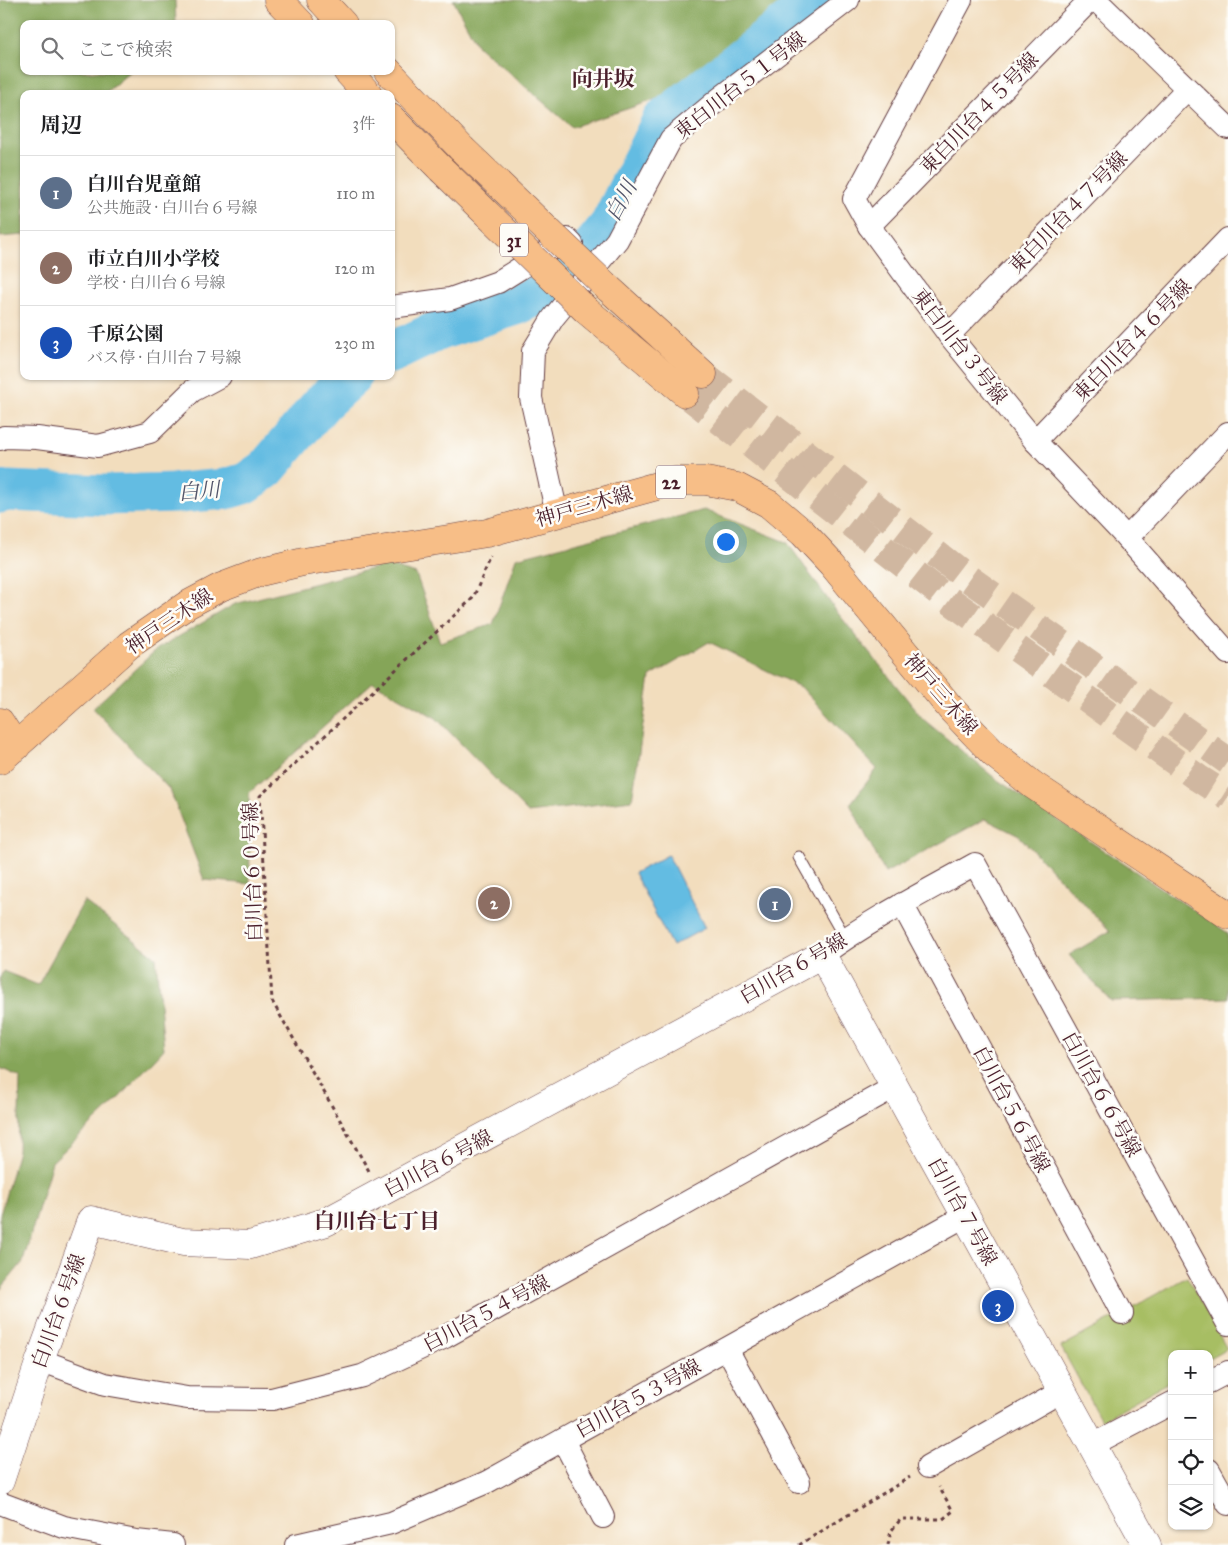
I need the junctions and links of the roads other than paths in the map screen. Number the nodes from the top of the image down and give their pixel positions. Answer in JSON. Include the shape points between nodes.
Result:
{"nodes":[{"id":1,"x":278,"y":0,"type":"edge"},
{"id":2,"x":321,"y":0,"type":"edge"},
{"id":3,"x":848,"y":0,"type":"edge"},
{"id":4,"x":961,"y":0,"type":"edge"},
{"id":5,"x":1090,"y":0,"type":"edge"},
{"id":6,"x":1096,"y":0,"type":"edge"},
{"id":7,"x":297,"y":20,"type":"edge"},
{"id":8,"x":339,"y":20,"type":"edge"},
{"id":9,"x":351,"y":75,"type":"edge"},
{"id":10,"x":392,"y":75,"type":"edge"},
{"id":11,"x":1187,"y":89,"type":"junction"},
{"id":12,"x":364,"y":90,"type":"edge"},
{"id":13,"x":395,"y":122,"type":"edge"},
{"id":14,"x":1228,"y":128,"type":"edge"},
{"id":15,"x":869,"y":226,"type":"junction"},
{"id":16,"x":1228,"y":239,"type":"edge"},
{"id":17,"x":601,"y":276,"type":"junction"},
{"id":18,"x":395,"y":306,"type":"edge"},
{"id":19,"x":949,"y":335,"type":"junction"},
{"id":20,"x":213,"y":380,"type":"edge"},
{"id":21,"x":1228,"y":433,"type":"edge"},
{"id":22,"x":0,"y":439,"type":"edge"},
{"id":23,"x":1035,"y":441,"type":"junction"},
{"id":24,"x":557,"y":514,"type":"junction"},
{"id":25,"x":1127,"y":538,"type":"junction"},
{"id":26,"x":1224,"y":638,"type":"edge"},
{"id":27,"x":0,"y":722,"type":"edge"},
{"id":28,"x":8,"y":753,"type":"edge"},
{"id":29,"x":799,"y":857,"type":"dead end"},
{"id":30,"x":975,"y":864,"type":"joint"},
{"id":31,"x":902,"y":904,"type":"junction"},
{"id":32,"x":1228,"y":915,"type":"edge"},
{"id":33,"x":845,"y":938,"type":"junction"},
{"id":34,"x":822,"y":955,"type":"junction"},
{"id":35,"x":896,"y":1086,"type":"junction"},
{"id":36,"x":965,"y":1216,"type":"junction"},
{"id":37,"x":1122,"y":1313,"type":"dead end"},
{"id":38,"x":1228,"y":1324,"type":"edge"},
{"id":39,"x":727,"y":1349,"type":"junction"},
{"id":40,"x":40,"y":1360,"type":"junction"},
{"id":41,"x":1228,"y":1372,"type":"edge"},
{"id":42,"x":1213,"y":1380,"type":"edge"},
{"id":43,"x":1062,"y":1391,"type":"junction"},
{"id":44,"x":1168,"y":1405,"type":"edge"},
{"id":45,"x":563,"y":1440,"type":"junction"},
{"id":46,"x":1092,"y":1445,"type":"junction"},
{"id":47,"x":928,"y":1466,"type":"road end"},
{"id":48,"x":1213,"y":1477,"type":"edge"},
{"id":49,"x":0,"y":1481,"type":"edge"},
{"id":50,"x":799,"y":1482,"type":"dead end"},
{"id":51,"x":0,"y":1503,"type":"edge"},
{"id":52,"x":1228,"y":1504,"type":"edge"},
{"id":53,"x":603,"y":1518,"type":"dead end"},
{"id":54,"x":173,"y":1545,"type":"edge"},
{"id":55,"x":296,"y":1545,"type":"edge"},
{"id":56,"x":1147,"y":1545,"type":"edge"}],
"edges":[{"from":1,"to":7,"type":"main road"},
{"from":2,"to":8,"type":"main road"},
{"from":3,"to":17,"type":"street","name":"東白川台５１号線","via":[[671,139]]},
{"from":4,"to":15,"type":"street","name":"東白川台３号線","via":[[854,199]]},
{"from":5,"to":15,"type":"street","name":"東白川台４５号線"},
{"from":6,"to":11,"type":"street"},
{"from":9,"to":12,"type":"main road"},
{"from":10,"to":17,"type":"main road","number":"31","bridge":true,"via":[[462,149]]},
{"from":11,"to":14,"type":"street"},
{"from":11,"to":19,"type":"street","name":"東白川台４７号線"},
{"from":13,"to":17,"type":"main road","number":"31","bridge":true,"via":[[587,310],[694,383]]},
{"from":15,"to":19,"type":"street","name":"東白川台３号線"},
{"from":16,"to":23,"type":"street","name":"東白川台４６号線"},
{"from":17,"to":18,"type":"street","via":[[567,239],[498,282],[450,299]]},
{"from":17,"to":24,"type":"street","name":"東白川台５１号線","via":[[553,318],[533,351],[531,398]]},
{"from":19,"to":23,"type":"street","name":"東白川台３号線"},
{"from":20,"to":22,"type":"street","via":[[192,391],[150,432],[98,446],[37,438]]},
{"from":21,"to":25,"type":"street"},
{"from":23,"to":25,"type":"street","name":"東白川台３号線"},
{"from":24,"to":28,"type":"main road","name":"神戸三木線","number":"22","via":[[487,533],[303,562],[261,572],[221,587],[129,645]]},
{"from":24,"to":32,"type":"main road","name":"神戸三木線","number":"22","via":[[675,481],[706,481],[737,487],[769,504],[832,564],[952,710],[994,754],[1033,784]]},
{"from":25,"to":26,"type":"street","name":"東白川台３号線"},
{"from":27,"to":28,"type":"main road"},
{"from":29,"to":33,"type":"lane"},
{"from":30,"to":31,"type":"street","name":"白川台６号線"},
{"from":30,"to":38,"type":"street","name":"白川台６６号線"},
{"from":31,"to":33,"type":"street","name":"白川台６号線"},
{"from":31,"to":37,"type":"street","name":"白川台５６号線"},
{"from":33,"to":34,"type":"street","name":"白川台６号線"},
{"from":34,"to":35,"type":"street","name":"白川台７号線"},
{"from":34,"to":40,"type":"street","name":"白川台６号線","via":[[326,1222],[250,1245],[183,1242],[91,1220]]},
{"from":35,"to":36,"type":"street","name":"白川台７号線"},
{"from":35,"to":40,"type":"street","name":"白川台５４号線","via":[[445,1337],[362,1376],[272,1398],[187,1398],[105,1384]]},
{"from":36,"to":39,"type":"street","name":"白川台５３号線"},
{"from":36,"to":43,"type":"street","name":"白川台７号線"},
{"from":39,"to":45,"type":"street","name":"白川台５３号線"},
{"from":39,"to":50,"type":"street"},
{"from":40,"to":49,"type":"street","name":"白川台６号線"},
{"from":41,"to":42,"type":"street"},
{"from":43,"to":46,"type":"street","name":"白川台７号線"},
{"from":43,"to":47,"type":"street"},
{"from":44,"to":46,"type":"street"},
{"from":45,"to":53,"type":"street"},
{"from":45,"to":55,"type":"street","name":"白川台５３号線","via":[[487,1482],[391,1523]]},
{"from":46,"to":56,"type":"street","name":"白川台７号線"},
{"from":48,"to":52,"type":"street"},
{"from":51,"to":54,"type":"street","via":[[64,1527]]}]}
